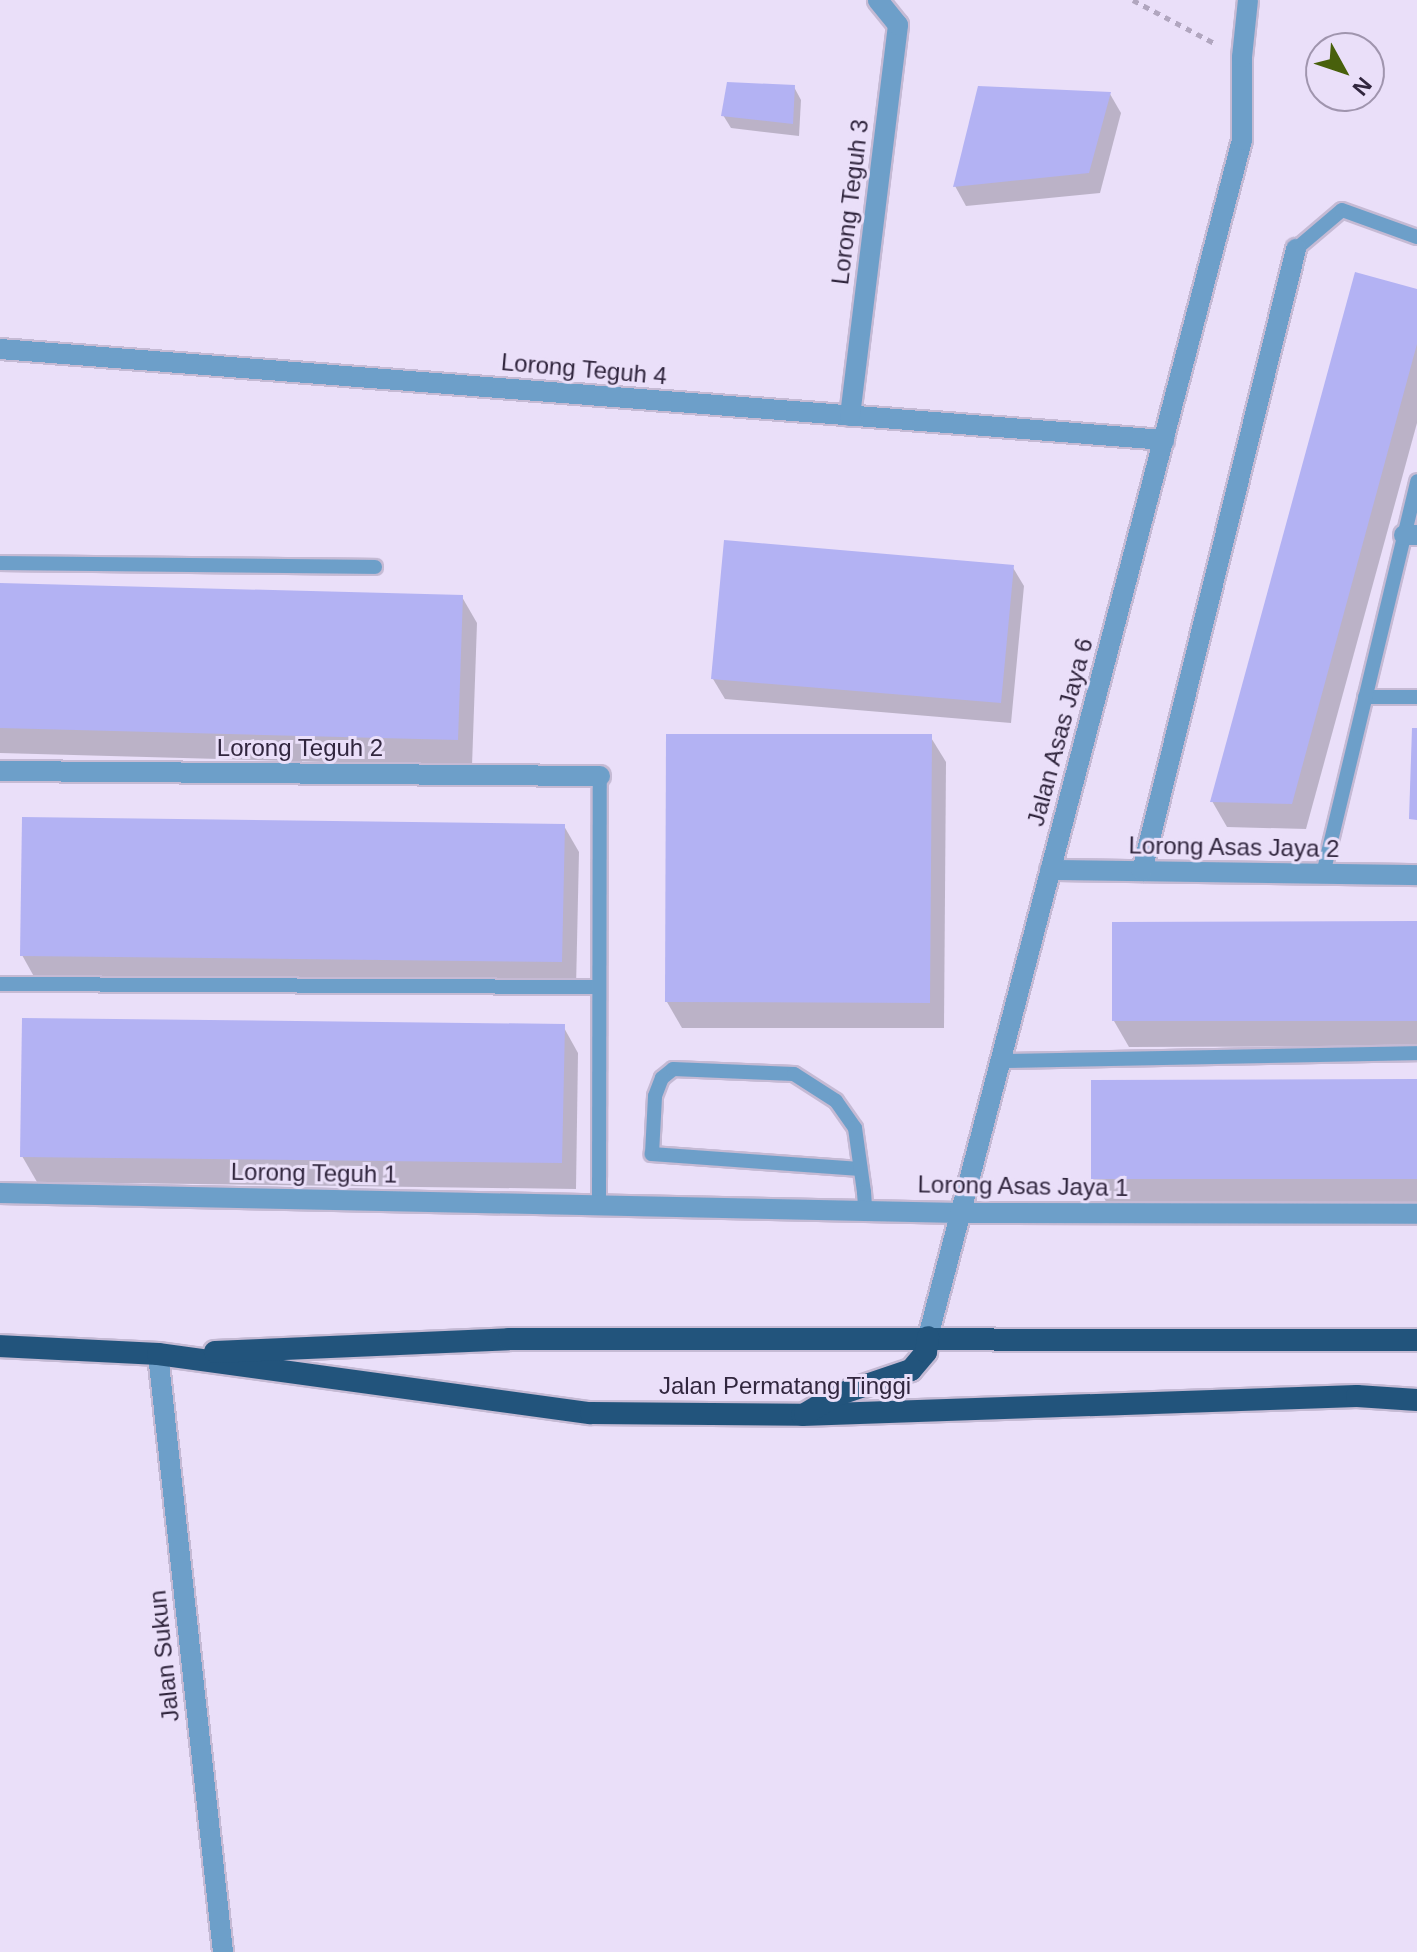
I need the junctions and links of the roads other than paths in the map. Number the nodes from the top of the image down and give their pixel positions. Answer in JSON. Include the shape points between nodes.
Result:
{"nodes":[{"id":1,"x":878,"y":0,"type":"edge"},
{"id":2,"x":1248,"y":0,"type":"edge"},
{"id":3,"x":1417,"y":237,"type":"edge"},
{"id":4,"x":1296,"y":249,"type":"joint"},
{"id":5,"x":0,"y":349,"type":"edge"},
{"id":6,"x":850,"y":416,"type":"junction"},
{"id":7,"x":1164,"y":440,"type":"junction"},
{"id":8,"x":1417,"y":481,"type":"edge"},
{"id":9,"x":1410,"y":535,"type":"edge"},
{"id":10,"x":0,"y":563,"type":"edge"},
{"id":11,"x":375,"y":567,"type":"dead end"},
{"id":12,"x":1365,"y":697,"type":"junction"},
{"id":13,"x":1417,"y":697,"type":"edge"},
{"id":14,"x":0,"y":771,"type":"edge"},
{"id":15,"x":600,"y":776,"type":"joint"},
{"id":16,"x":1050,"y":870,"type":"junction"},
{"id":17,"x":1142,"y":871,"type":"junction"},
{"id":18,"x":1323,"y":874,"type":"junction"},
{"id":19,"x":1417,"y":875,"type":"edge"},
{"id":20,"x":0,"y":984,"type":"edge"},
{"id":21,"x":599,"y":987,"type":"junction"},
{"id":22,"x":1417,"y":1053,"type":"edge"},
{"id":23,"x":1001,"y":1061,"type":"junction"},
{"id":24,"x":860,"y":1169,"type":"junction"},
{"id":25,"x":0,"y":1193,"type":"edge"},
{"id":26,"x":599,"y":1203,"type":"junction"},
{"id":27,"x":628,"y":1204,"type":"joint"},
{"id":28,"x":865,"y":1208,"type":"junction"},
{"id":29,"x":960,"y":1213,"type":"junction"},
{"id":30,"x":1417,"y":1214,"type":"edge"},
{"id":31,"x":928,"y":1337,"type":"junction"},
{"id":32,"x":1417,"y":1340,"type":"edge"},
{"id":33,"x":0,"y":1346,"type":"edge"},
{"id":34,"x":158,"y":1354,"type":"junction"},
{"id":35,"x":1417,"y":1400,"type":"edge"},
{"id":36,"x":802,"y":1415,"type":"junction"},
{"id":37,"x":223,"y":1952,"type":"edge"}],
"edges":[{"from":1,"to":6,"type":"street","name":"Lorong Teguh 3","via":[[898,25]]},
{"from":2,"to":7,"type":"street","name":"Jalan Asas Jaya 6","via":[[1242,140]]},
{"from":3,"to":4,"type":"lane","via":[[1342,210]]},
{"from":4,"to":17,"type":"street"},
{"from":5,"to":6,"type":"street","name":"Lorong Teguh 4"},
{"from":6,"to":7,"type":"street","name":"Lorong Teguh 4"},
{"from":7,"to":16,"type":"street","name":"Jalan Asas Jaya 6"},
{"from":8,"to":9,"type":"lane"},
{"from":9,"to":12,"type":"lane"},
{"from":10,"to":11,"type":"lane"},
{"from":12,"to":13,"type":"lane"},
{"from":12,"to":18,"type":"lane"},
{"from":14,"to":15,"type":"street","name":"Lorong Teguh 2"},
{"from":15,"to":21,"type":"lane"},
{"from":16,"to":17,"type":"street","name":"Lorong Asas Jaya 2"},
{"from":16,"to":23,"type":"street","name":"Jalan Asas Jaya 6"},
{"from":17,"to":18,"type":"street","name":"Lorong Asas Jaya 2"},
{"from":18,"to":19,"type":"street","name":"Lorong Asas Jaya 2"},
{"from":20,"to":21,"type":"lane"},
{"from":21,"to":26,"type":"lane"},
{"from":22,"to":23,"type":"lane"},
{"from":23,"to":29,"type":"street","name":"Jalan Asas Jaya 6"},
{"from":24,"to":24,"type":"lane","via":[[855,1128],[843,1110],[794,1074],[673,1069],[662,1078],[655,1096],[652,1154]]},
{"from":24,"to":28,"type":"lane"},
{"from":25,"to":26,"type":"street","name":"Lorong Teguh 1"},
{"from":26,"to":27,"type":"street","name":"Lorong Teguh 1"},
{"from":27,"to":28,"type":"street","name":"Lorong Asas Jaya 1"},
{"from":28,"to":29,"type":"street","name":"Lorong Asas Jaya 1"},
{"from":29,"to":30,"type":"street","name":"Lorong Asas Jaya 1"},
{"from":29,"to":31,"type":"street","name":"Jalan Asas Jaya 6"},
{"from":31,"to":32,"type":"highway","name":"Jalan Permatang Tinggi"},
{"from":31,"to":34,"type":"highway","name":"Jalan Permatang Tinggi","via":[[509,1339]]},
{"from":31,"to":36,"type":"highway","via":[[926,1352],[911,1370],[837,1395]]},
{"from":33,"to":34,"type":"highway","name":"Jalan Permatang Tinggi"},
{"from":34,"to":36,"type":"highway","name":"Jalan Permatang Tinggi","via":[[591,1413]]},
{"from":34,"to":37,"type":"street","name":"Jalan Sukun"},
{"from":35,"to":36,"type":"highway","name":"Jalan Permatang Tinggi","via":[[1357,1396]]}]}
